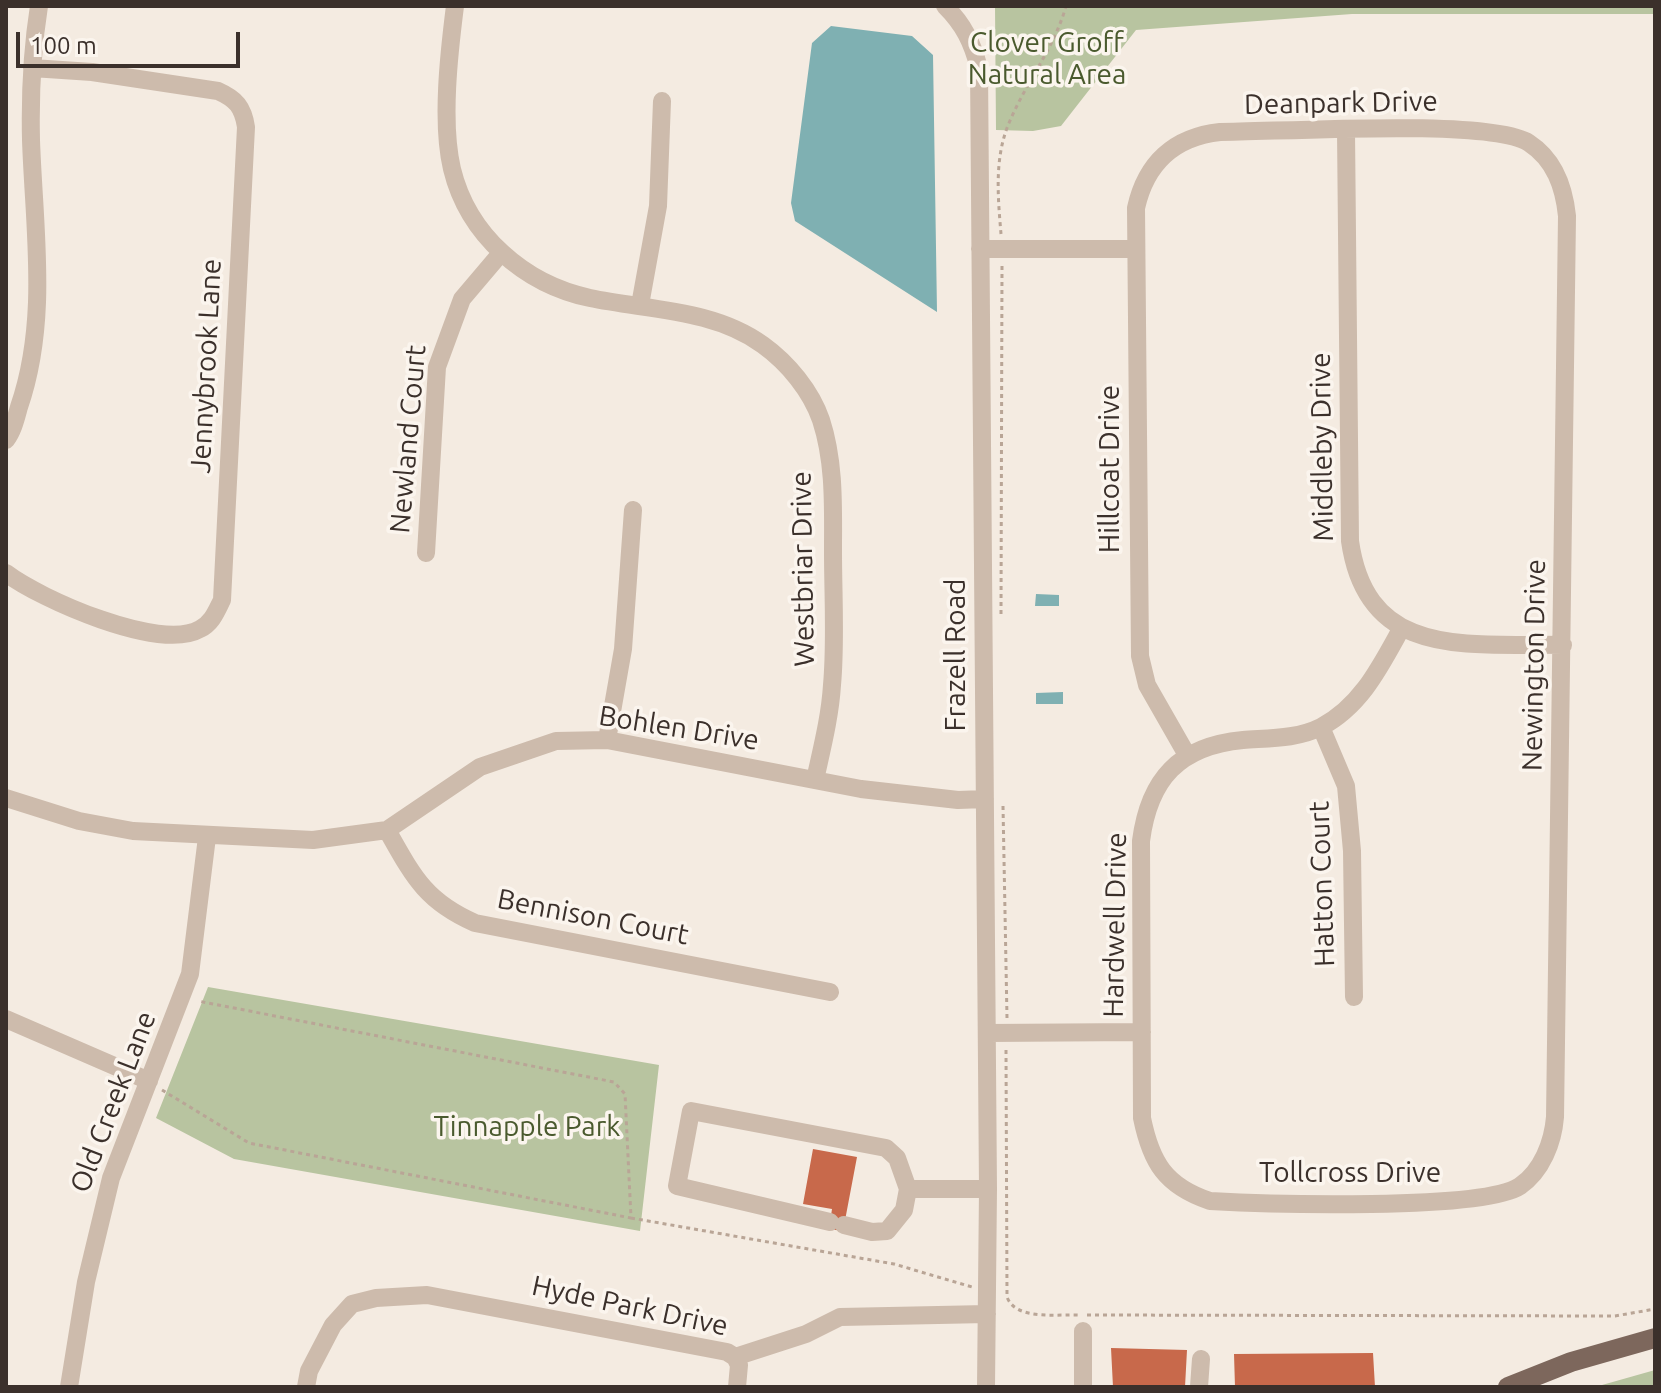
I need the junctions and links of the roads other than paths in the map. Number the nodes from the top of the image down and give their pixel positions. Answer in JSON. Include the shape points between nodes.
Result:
{"nodes":[{"id":1,"x":39,"y":6,"type":"edge"},
{"id":2,"x":455,"y":6,"type":"edge"},
{"id":3,"x":945,"y":6,"type":"edge"},
{"id":4,"x":32,"y":68,"type":"junction"},
{"id":5,"x":662,"y":101,"type":"dead end"},
{"id":6,"x":1346,"y":131,"type":"junction"},
{"id":7,"x":1544,"y":155,"type":"joint"},
{"id":8,"x":1148,"y":174,"type":"joint"},
{"id":9,"x":980,"y":249,"type":"junction"},
{"id":10,"x":1136,"y":249,"type":"junction"},
{"id":11,"x":501,"y":253,"type":"junction"},
{"id":12,"x":640,"y":305,"type":"junction"},
{"id":13,"x":6,"y":440,"type":"edge"},
{"id":14,"x":633,"y":510,"type":"dead end"},
{"id":15,"x":426,"y":553,"type":"dead end"},
{"id":16,"x":6,"y":573,"type":"edge"},
{"id":17,"x":1401,"y":629,"type":"junction"},
{"id":18,"x":1563,"y":645,"type":"junction"},
{"id":19,"x":1321,"y":727,"type":"junction"},
{"id":20,"x":607,"y":740,"type":"junction"},
{"id":21,"x":1187,"y":755,"type":"junction"},
{"id":22,"x":815,"y":780,"type":"junction"},
{"id":23,"x":6,"y":798,"type":"edge"},
{"id":24,"x":994,"y":802,"type":"junction"},
{"id":25,"x":387,"y":830,"type":"junction"},
{"id":26,"x":207,"y":837,"type":"junction"},
{"id":27,"x":830,"y":992,"type":"dead end"},
{"id":28,"x":1354,"y":997,"type":"dead end"},
{"id":29,"x":6,"y":1019,"type":"edge"},
{"id":30,"x":1142,"y":1032,"type":"junction"},
{"id":31,"x":987,"y":1033,"type":"junction"},
{"id":32,"x":149,"y":1081,"type":"junction"},
{"id":33,"x":1532,"y":1175,"type":"joint"},
{"id":34,"x":1168,"y":1178,"type":"joint"},
{"id":35,"x":908,"y":1189,"type":"junction"},
{"id":36,"x":988,"y":1189,"type":"junction"},
{"id":37,"x":987,"y":1314,"type":"junction"},
{"id":38,"x":1083,"y":1331,"type":"dead end"},
{"id":39,"x":1655,"y":1338,"type":"edge"},
{"id":40,"x":735,"y":1357,"type":"junction"},
{"id":41,"x":1201,"y":1359,"type":"dead end"},
{"id":42,"x":69,"y":1387,"type":"edge"},
{"id":43,"x":306,"y":1387,"type":"edge"},
{"id":44,"x":737,"y":1387,"type":"edge"},
{"id":45,"x":986,"y":1387,"type":"edge"},
{"id":46,"x":1083,"y":1387,"type":"edge"},
{"id":47,"x":1199,"y":1387,"type":"edge"},
{"id":48,"x":1508,"y":1387,"type":"edge"}],
"edges":[{"from":1,"to":4,"type":"street"},
{"from":2,"to":11,"type":"street","name":"Westbriar Drive","via":[[448,129],[452,169],[467,208]]},
{"from":3,"to":9,"type":"street","name":"Frazell Road","via":[[973,43],[979,68]]},
{"from":4,"to":13,"type":"street","via":[[38,235],[35,334],[27,384]]},
{"from":4,"to":16,"type":"street","name":"Jennybrook Lane","via":[[218,91],[233,97],[243,110],[222,600],[214,618],[199,630],[180,635],[127,627],[64,607]]},
{"from":5,"to":12,"type":"street","via":[[658,206]]},
{"from":6,"to":7,"type":"street","name":"Deanpark Drive","via":[[1481,130],[1528,142]]},
{"from":6,"to":8,"type":"street","name":"Deanpark Drive","via":[[1202,134],[1170,149]]},
{"from":6,"to":17,"type":"street","name":"Middleby Drive","via":[[1350,541],[1354,570],[1372,604]]},
{"from":7,"to":18,"type":"street","name":"Newington Drive","via":[[1558,174],[1567,216]]},
{"from":8,"to":10,"type":"street","name":"Hillcoat Drive","via":[[1136,208]]},
{"from":9,"to":10,"type":"street"},
{"from":9,"to":24,"type":"street","name":"Frazell Road"},
{"from":10,"to":21,"type":"street","name":"Hillcoat Drive","via":[[1140,656],[1147,685]]},
{"from":11,"to":12,"type":"street","name":"Westbriar Drive","via":[[511,264],[566,291]]},
{"from":11,"to":15,"type":"street","name":"Newland Court","via":[[462,299],[437,367]]},
{"from":12,"to":22,"type":"street","name":"Westbriar Drive","via":[[713,321],[763,345],[806,390],[820,418],[833,482],[833,645],[829,714]]},
{"from":14,"to":20,"type":"street","via":[[623,649]]},
{"from":17,"to":18,"type":"street","name":"Middleby Drive","via":[[1451,643]]},
{"from":17,"to":19,"type":"street","name":"Hardwell Drive","via":[[1362,695]]},
{"from":18,"to":33,"type":"street","name":"Newington Drive","via":[[1555,1117],[1547,1153]]},
{"from":19,"to":21,"type":"street","name":"Hardwell Drive","via":[[1298,735],[1216,744]]},
{"from":19,"to":28,"type":"street","name":"Hatton Court","via":[[1346,786]]},
{"from":20,"to":22,"type":"street","name":"Bohlen Drive"},
{"from":20,"to":25,"type":"street","name":"Bohlen Drive","via":[[556,741],[480,767]]},
{"from":21,"to":30,"type":"street","name":"Hardwell Drive","via":[[1153,792],[1144,814]]},
{"from":22,"to":24,"type":"street","name":"Bohlen Drive"},
{"from":23,"to":26,"type":"street","name":"Bohlen Drive","via":[[79,821]]},
{"from":24,"to":31,"type":"street","name":"Frazell Road"},
{"from":25,"to":26,"type":"street","name":"Bohlen Drive","via":[[313,840]]},
{"from":25,"to":27,"type":"street","name":"Bennison Court","via":[[417,883],[452,913],[475,923]]},
{"from":26,"to":32,"type":"street","name":"Old Creek Lane","via":[[198,926],[183,998]]},
{"from":29,"to":32,"type":"street"},
{"from":30,"to":31,"type":"street"},
{"from":30,"to":34,"type":"street","name":"Hardwell Drive","via":[[1142,1118],[1149,1150]]},
{"from":31,"to":36,"type":"street","name":"Frazell Road"},
{"from":32,"to":42,"type":"street","name":"Old Creek Lane","via":[[97,1228]]},
{"from":33,"to":34,"type":"street","name":"Tollcross Drive","via":[[1503,1194],[1470,1201],[1210,1201]]},
{"from":35,"to":35,"type":"street","via":[[897,1158],[886,1148],[691,1111],[677,1186],[872,1232],[887,1231],[904,1210]]},
{"from":35,"to":36,"type":"street"},
{"from":36,"to":37,"type":"street","name":"Frazell Road"},
{"from":37,"to":40,"type":"street","name":"Hyde Park Drive","via":[[840,1317]]},
{"from":37,"to":45,"type":"street","name":"Frazell Road"},
{"from":38,"to":46,"type":"street"},
{"from":39,"to":48,"type":"main road"},
{"from":40,"to":43,"type":"street","name":"Hyde Park Drive","via":[[427,1295],[376,1298],[352,1304],[333,1325]]},
{"from":40,"to":44,"type":"street"},
{"from":41,"to":47,"type":"street"}]}
